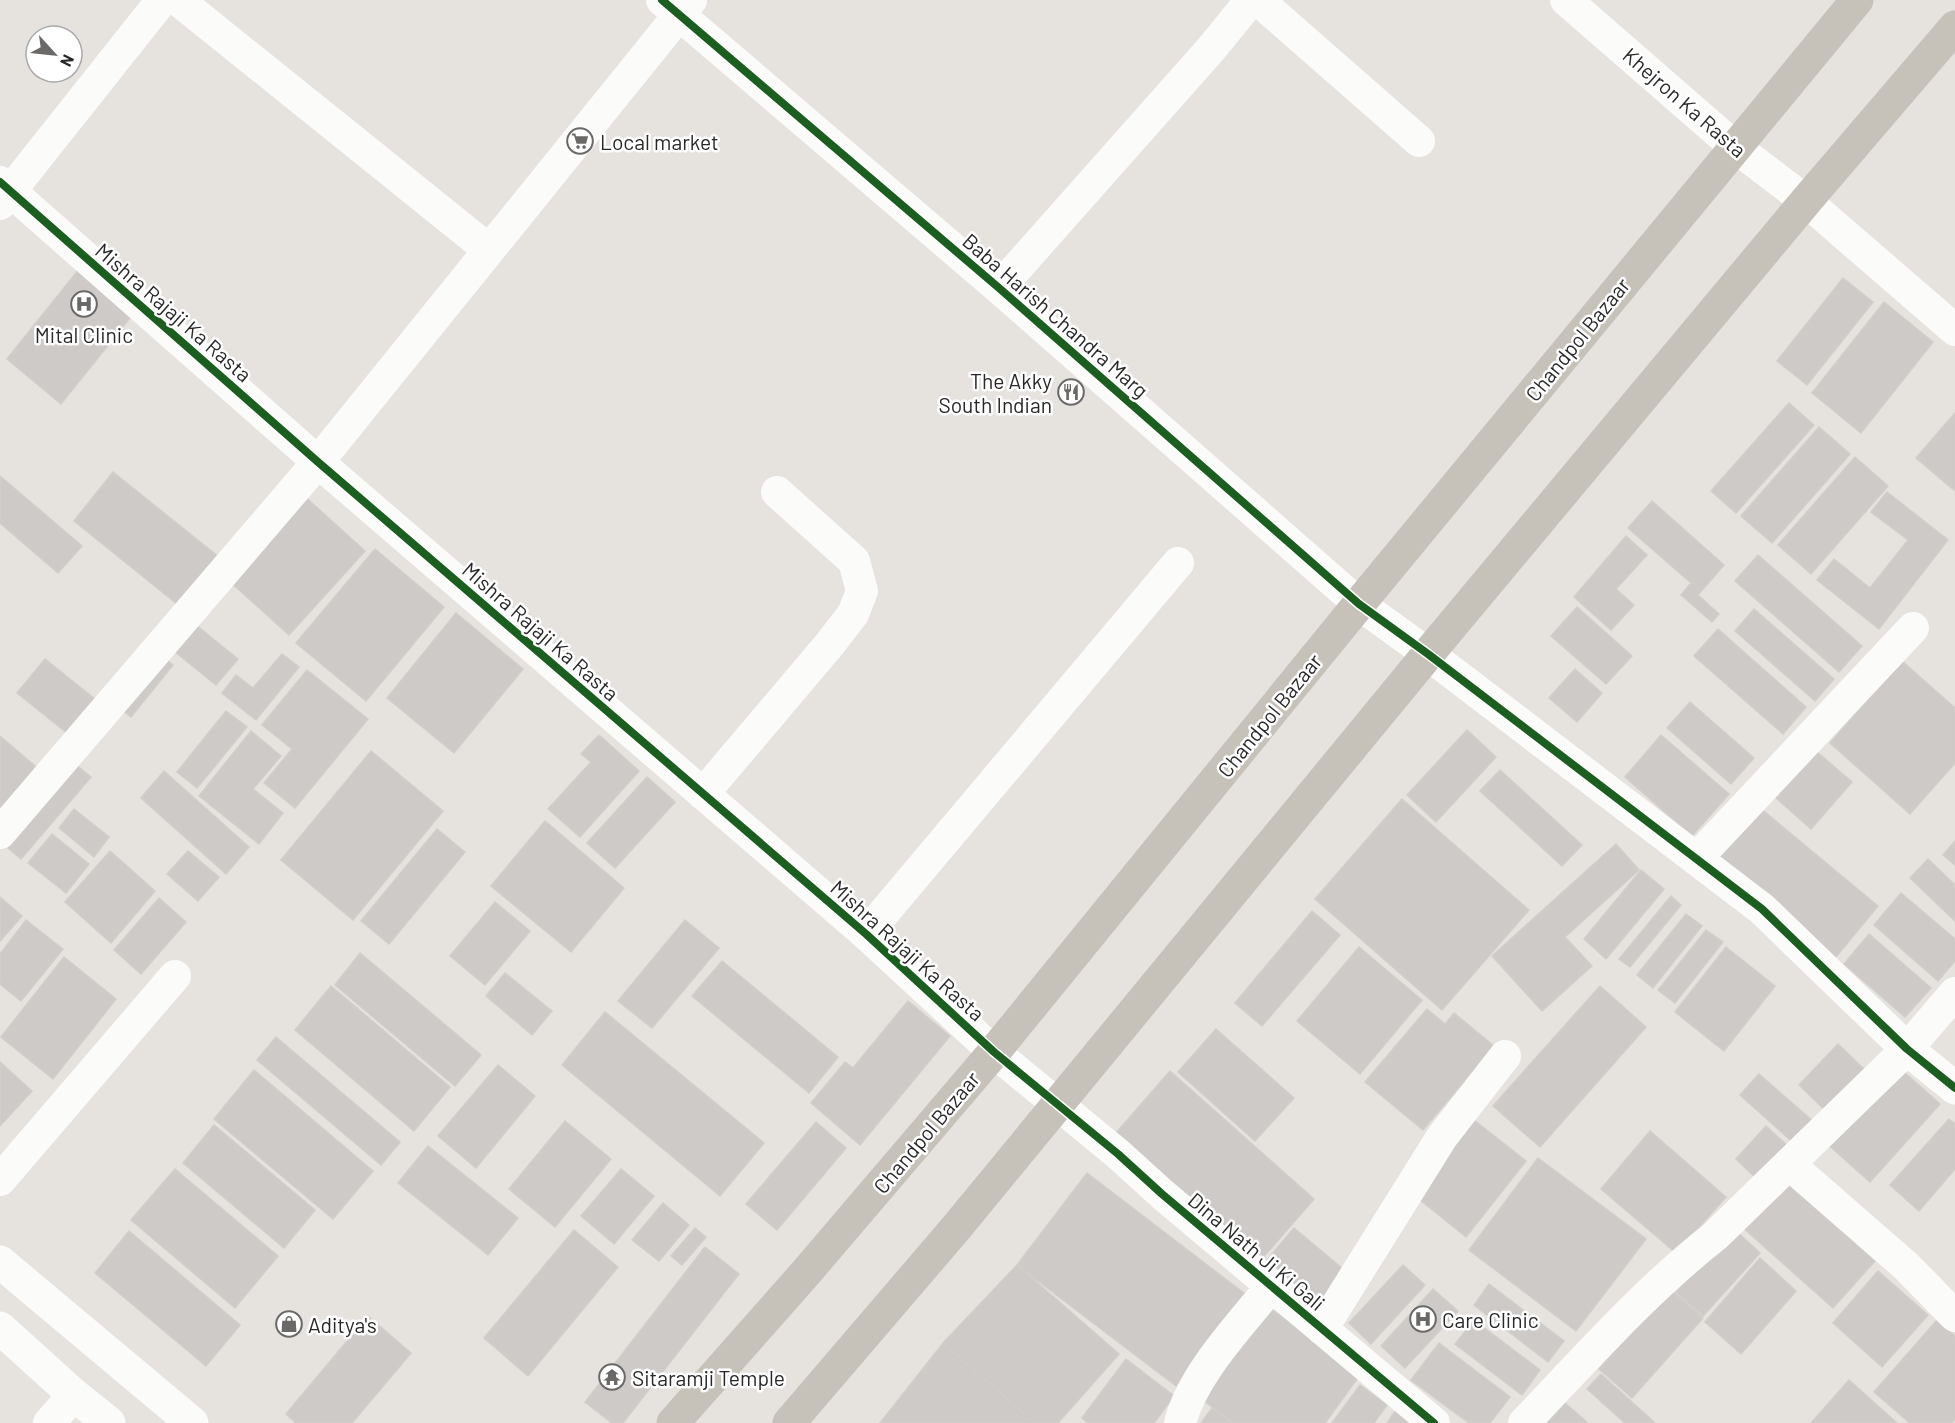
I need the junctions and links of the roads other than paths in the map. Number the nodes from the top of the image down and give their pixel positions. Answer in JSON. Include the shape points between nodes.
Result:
{"nodes":[{"id":1,"x":162,"y":0,"type":"edge"},
{"id":2,"x":178,"y":0,"type":"edge"},
{"id":3,"x":1251,"y":0,"type":"edge"},
{"id":4,"x":1258,"y":0,"type":"edge"},
{"id":5,"x":1566,"y":0,"type":"edge"},
{"id":6,"x":1857,"y":0,"type":"edge"},
{"id":7,"x":677,"y":5,"type":"edge"},
{"id":8,"x":1955,"y":27,"type":"edge"},
{"id":9,"x":1419,"y":141,"type":"dead end"},
{"id":10,"x":1735,"y":147,"type":"junction"},
{"id":11,"x":4,"y":193,"type":"edge"},
{"id":12,"x":1806,"y":201,"type":"junction"},
{"id":13,"x":489,"y":250,"type":"junction"},
{"id":14,"x":999,"y":288,"type":"junction"},
{"id":15,"x":1955,"y":330,"type":"edge"},
{"id":16,"x":318,"y":462,"type":"junction"},
{"id":17,"x":777,"y":492,"type":"dead end"},
{"id":18,"x":1178,"y":563,"type":"dead end"},
{"id":19,"x":1359,"y":604,"type":"junction"},
{"id":20,"x":1913,"y":628,"type":"dead end"},
{"id":21,"x":1428,"y":654,"type":"junction"},
{"id":22,"x":703,"y":794,"type":"junction"},
{"id":23,"x":0,"y":833,"type":"edge"},
{"id":24,"x":1696,"y":859,"type":"junction"},
{"id":25,"x":866,"y":934,"type":"junction"},
{"id":26,"x":175,"y":976,"type":"dead end"},
{"id":27,"x":1955,"y":993,"type":"edge"},
{"id":28,"x":1907,"y":1049,"type":"junction"},
{"id":29,"x":994,"y":1052,"type":"junction"},
{"id":30,"x":1505,"y":1056,"type":"dead end"},
{"id":31,"x":1955,"y":1088,"type":"edge"},
{"id":32,"x":1059,"y":1105,"type":"junction"},
{"id":33,"x":1789,"y":1164,"type":"junction"},
{"id":34,"x":0,"y":1180,"type":"edge"},
{"id":35,"x":0,"y":1262,"type":"edge"},
{"id":36,"x":1272,"y":1285,"type":"junction"},
{"id":37,"x":1955,"y":1316,"type":"edge"},
{"id":38,"x":0,"y":1328,"type":"edge"},
{"id":39,"x":1322,"y":1329,"type":"junction"},
{"id":40,"x":74,"y":1395,"type":"junction"},
{"id":41,"x":49,"y":1423,"type":"edge"},
{"id":42,"x":109,"y":1423,"type":"edge"},
{"id":43,"x":192,"y":1423,"type":"edge"},
{"id":44,"x":673,"y":1423,"type":"edge"},
{"id":45,"x":789,"y":1423,"type":"edge"},
{"id":46,"x":1180,"y":1423,"type":"edge"},
{"id":47,"x":1434,"y":1423,"type":"edge"},
{"id":48,"x":1524,"y":1423,"type":"edge"}],
"edges":[{"from":1,"to":11,"type":"street"},
{"from":2,"to":13,"type":"street"},
{"from":3,"to":14,"type":"street"},
{"from":4,"to":9,"type":"street"},
{"from":5,"to":10,"type":"street","name":"Khejron Ka Rasta"},
{"from":6,"to":10,"type":"main road","name":"Chandpol Bazaar"},
{"from":7,"to":13,"type":"street"},
{"from":7,"to":14,"type":"street","name":"Baba Harish Chandra Marg"},
{"from":8,"to":12,"type":"main road"},
{"from":10,"to":12,"type":"street","name":"Khejron Ka Rasta"},
{"from":10,"to":19,"type":"main road","name":"Chandpol Bazaar"},
{"from":11,"to":16,"type":"street","name":"Mishra Rajaji Ka Rasta"},
{"from":12,"to":15,"type":"street","name":"Khejron Ka Rasta"},
{"from":12,"to":21,"type":"main road"},
{"from":13,"to":16,"type":"street"},
{"from":14,"to":19,"type":"street","name":"Baba Harish Chandra Marg"},
{"from":16,"to":22,"type":"street","name":"Mishra Rajaji Ka Rasta"},
{"from":16,"to":23,"type":"street"},
{"from":17,"to":22,"type":"street","via":[[854,561],[862,591],[853,614],[829,645]]},
{"from":18,"to":25,"type":"street"},
{"from":19,"to":21,"type":"street","name":"Baba Harish Chandra Marg"},
{"from":19,"to":29,"type":"main road","name":"Chandpol Bazaar"},
{"from":20,"to":24,"type":"street"},
{"from":21,"to":24,"type":"street"},
{"from":21,"to":32,"type":"main road"},
{"from":22,"to":25,"type":"street","name":"Mishra Rajaji Ka Rasta"},
{"from":24,"to":28,"type":"street","via":[[1762,909]]},
{"from":25,"to":29,"type":"street","name":"Mishra Rajaji Ka Rasta"},
{"from":26,"to":34,"type":"street"},
{"from":27,"to":28,"type":"street"},
{"from":28,"to":31,"type":"street"},
{"from":28,"to":33,"type":"street"},
{"from":29,"to":32,"type":"street","name":"Mishra Rajaji Ka Rasta"},
{"from":29,"to":44,"type":"main road","name":"Chandpol Bazaar"},
{"from":30,"to":39,"type":"street","via":[[1442,1137]]},
{"from":32,"to":36,"type":"street","name":"Dina Nath Ji Ki Gali"},
{"from":32,"to":45,"type":"main road"},
{"from":33,"to":37,"type":"street","via":[[1905,1266]]},
{"from":33,"to":48,"type":"street","via":[[1635,1306]]},
{"from":35,"to":43,"type":"street"},
{"from":36,"to":39,"type":"street","name":"Dina Nath Ji Ki Gali"},
{"from":36,"to":46,"type":"street","via":[[1203,1373],[1185,1403]]},
{"from":38,"to":40,"type":"street"},
{"from":39,"to":47,"type":"street","name":"Dina Nath Ji Ki Gali"},
{"from":40,"to":41,"type":"street"},
{"from":40,"to":42,"type":"street"}]}
